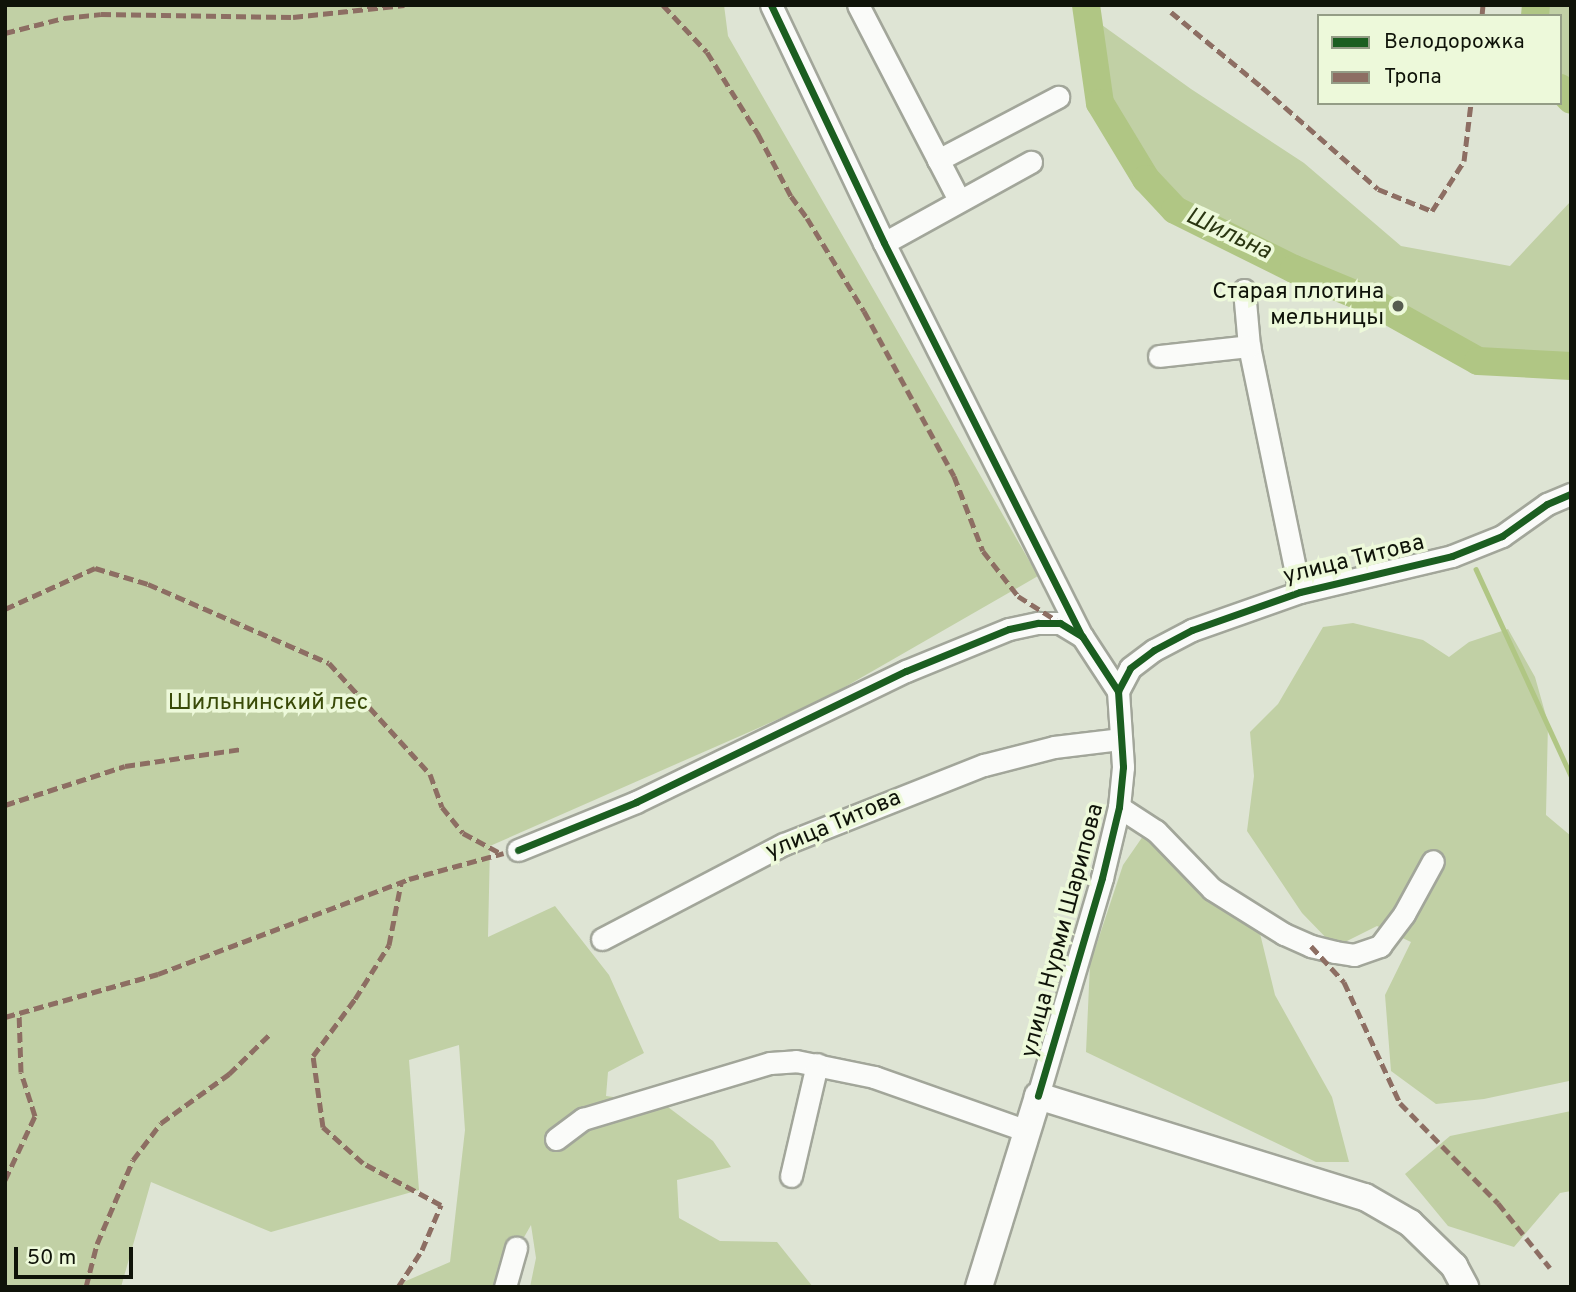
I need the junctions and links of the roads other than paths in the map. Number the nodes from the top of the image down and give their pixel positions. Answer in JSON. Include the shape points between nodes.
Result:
{"nodes":[{"id":1,"x":771,"y":5,"type":"edge"},
{"id":2,"x":858,"y":5,"type":"edge"},
{"id":3,"x":1058,"y":97,"type":"dead end"},
{"id":4,"x":938,"y":160,"type":"junction"},
{"id":5,"x":1031,"y":162,"type":"dead end"},
{"id":6,"x":959,"y":200,"type":"junction"},
{"id":7,"x":884,"y":243,"type":"junction"},
{"id":8,"x":1244,"y":290,"type":"dead end"},
{"id":9,"x":1249,"y":346,"type":"junction"},
{"id":10,"x":1159,"y":355,"type":"dead end"},
{"id":11,"x":1571,"y":494,"type":"edge"},
{"id":12,"x":1300,"y":593,"type":"junction"},
{"id":13,"x":1082,"y":636,"type":"junction"},
{"id":14,"x":1118,"y":691,"type":"junction"},
{"id":15,"x":1120,"y":739,"type":"junction"},
{"id":16,"x":1119,"y":807,"type":"junction"},
{"id":17,"x":517,"y":850,"type":"dead end"},
{"id":18,"x":1433,"y":861,"type":"dead end"},
{"id":19,"x":602,"y":939,"type":"dead end"},
{"id":20,"x":817,"y":1064,"type":"junction"},
{"id":21,"x":1038,"y":1096,"type":"junction"},
{"id":22,"x":1027,"y":1131,"type":"junction"},
{"id":23,"x":556,"y":1139,"type":"dead end"},
{"id":24,"x":791,"y":1176,"type":"dead end"},
{"id":25,"x":516,"y":1248,"type":"dead end"},
{"id":26,"x":505,"y":1287,"type":"edge"},
{"id":27,"x":979,"y":1287,"type":"edge"},
{"id":28,"x":1465,"y":1287,"type":"edge"}],
"edges":[{"from":1,"to":7,"type":"street"},
{"from":2,"to":4,"type":"street"},
{"from":3,"to":4,"type":"street"},
{"from":4,"to":6,"type":"street"},
{"from":5,"to":6,"type":"street"},
{"from":6,"to":7,"type":"street"},
{"from":7,"to":13,"type":"street"},
{"from":8,"to":9,"type":"street","name":"улица Титова"},
{"from":9,"to":10,"type":"street"},
{"from":9,"to":12,"type":"street","name":"улица Титова"},
{"from":11,"to":12,"type":"street","name":"улица Титова","via":[[1547,504],[1502,536],[1452,556]]},
{"from":12,"to":14,"type":"street","name":"улица Титова","via":[[1173,640],[1130,668]]},
{"from":13,"to":14,"type":"street"},
{"from":13,"to":17,"type":"street","via":[[1060,623],[1009,629],[906,671],[636,802]]},
{"from":14,"to":15,"type":"street","name":"улица Нурми Шарипова"},
{"from":15,"to":16,"type":"street","name":"улица Нурми Шарипова"},
{"from":15,"to":19,"type":"street","name":"улица Титова","via":[[1054,747],[984,765],[784,844]]},
{"from":16,"to":18,"type":"street","via":[[1156,831],[1212,889],[1284,934],[1335,952],[1354,955],[1380,946]]},
{"from":16,"to":21,"type":"street","name":"улица Нурми Шарипова"},
{"from":20,"to":22,"type":"street","via":[[874,1077]]},
{"from":20,"to":23,"type":"street","via":[[770,1063],[583,1119]]},
{"from":20,"to":24,"type":"street"},
{"from":21,"to":22,"type":"main road","name":"улица Нурми Шарипова"},
{"from":21,"to":28,"type":"main road","via":[[1365,1196],[1410,1223],[1454,1266]]},
{"from":22,"to":27,"type":"main road","name":"улица Нурми Шарипова"},
{"from":25,"to":26,"type":"street"}]}
